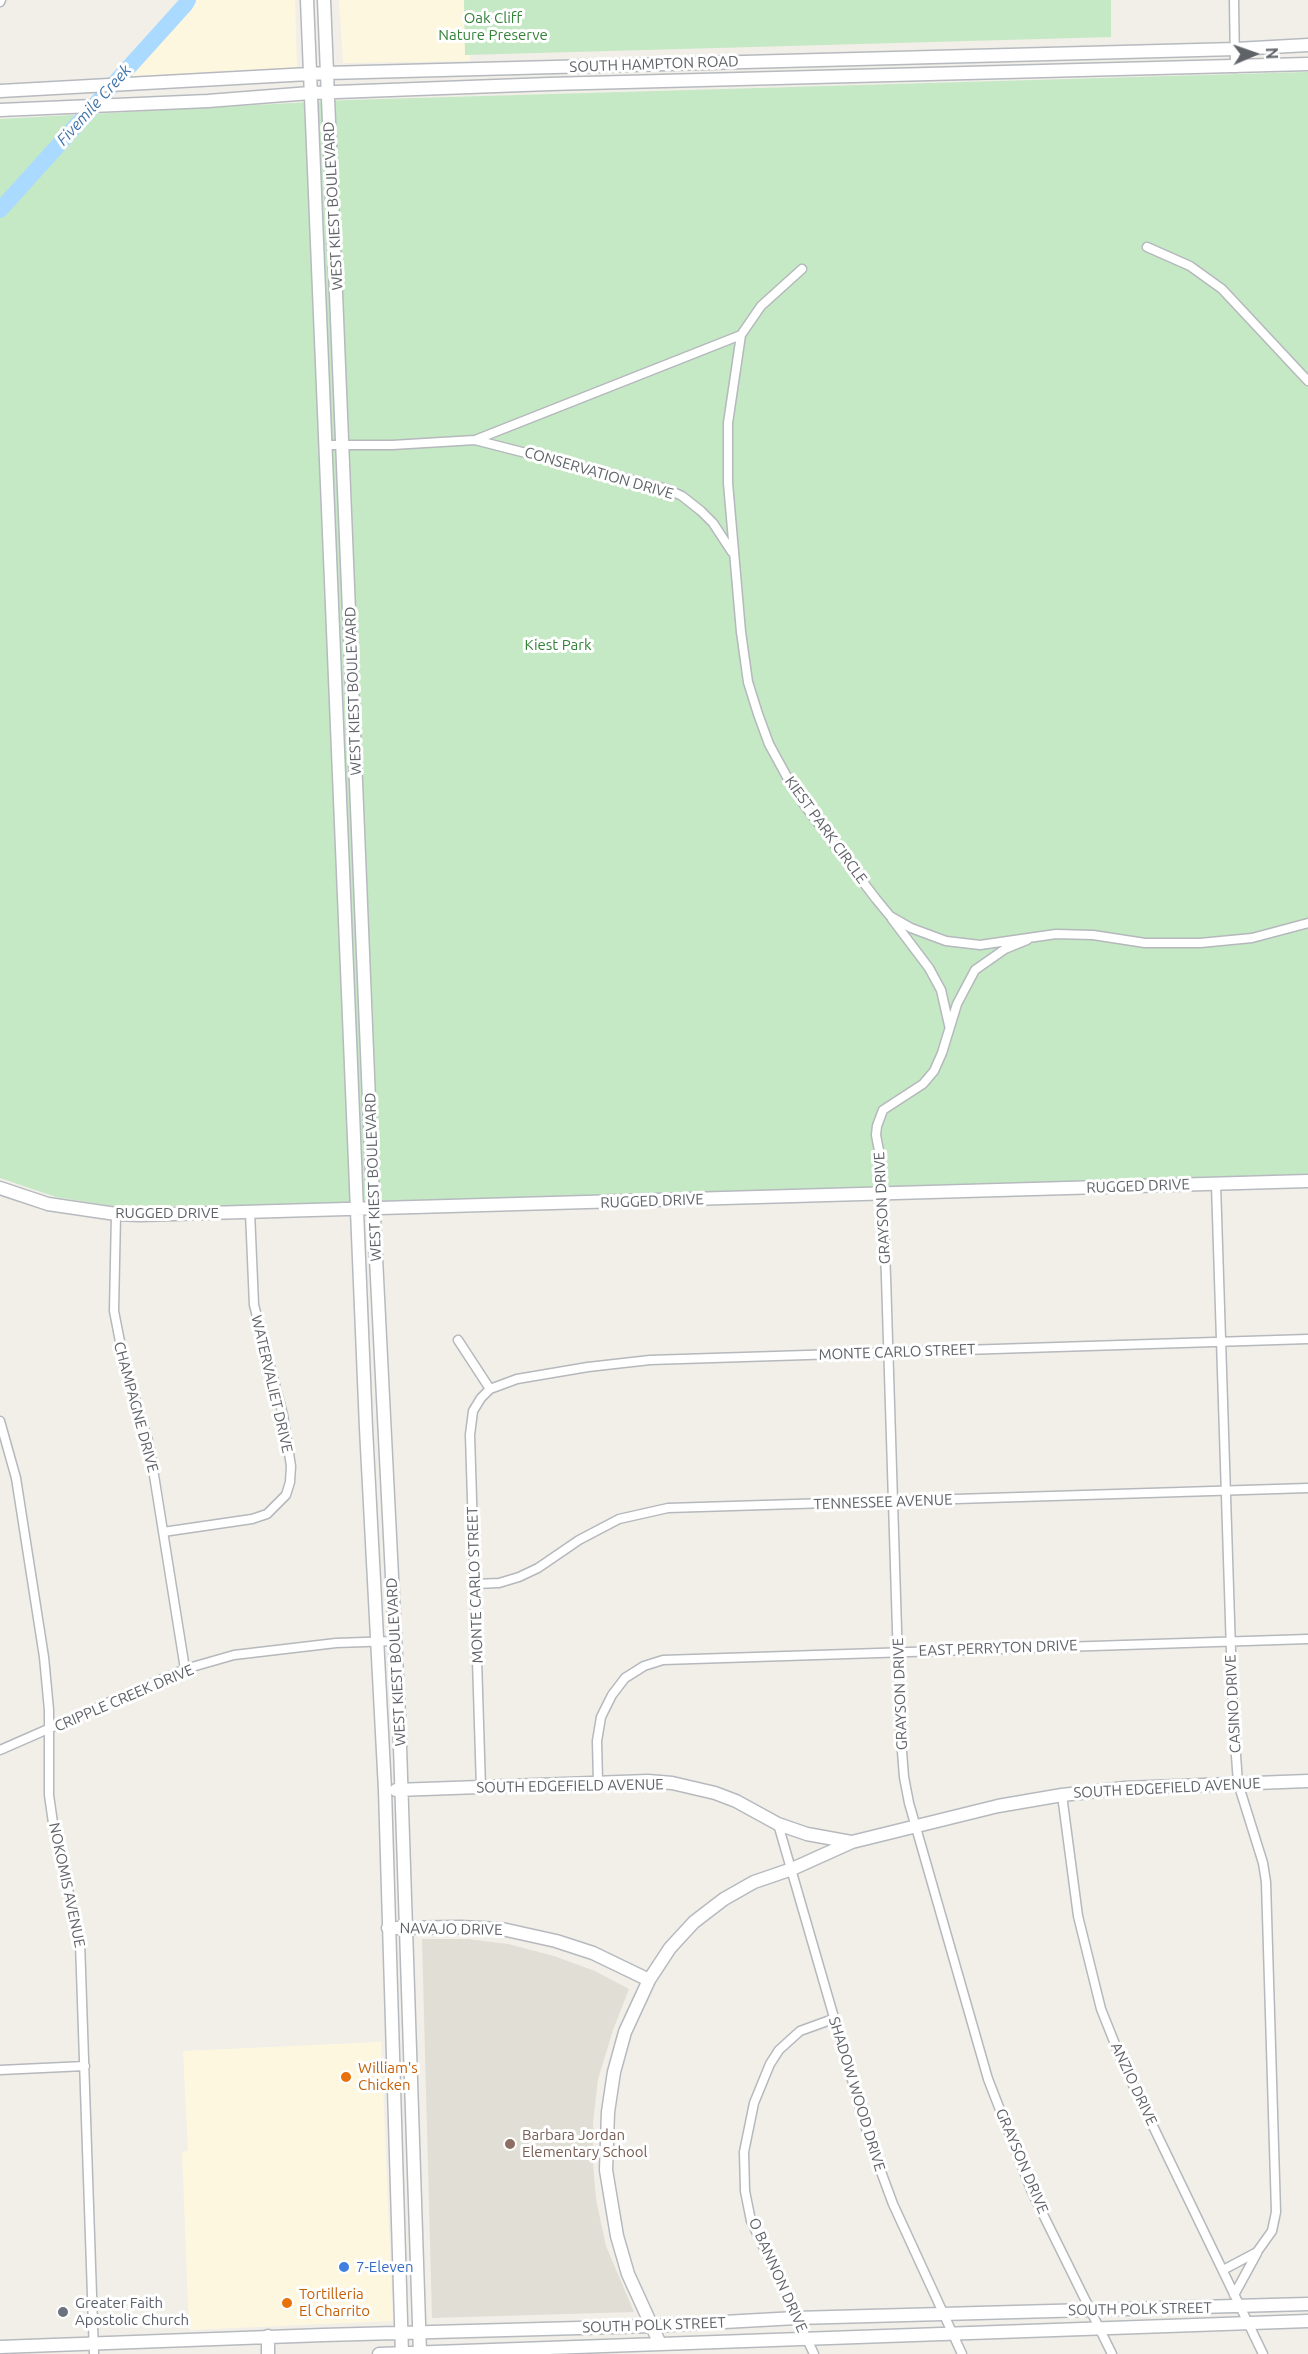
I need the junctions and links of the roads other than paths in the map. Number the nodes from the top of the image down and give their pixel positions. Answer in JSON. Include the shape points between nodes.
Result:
{"nodes":[{"id":1,"x":307,"y":0,"type":"edge"},
{"id":2,"x":324,"y":0,"type":"edge"},
{"id":3,"x":1234,"y":0,"type":"edge"},
{"id":4,"x":1308,"y":45,"type":"edge"},
{"id":5,"x":1236,"y":49,"type":"junction"},
{"id":6,"x":939,"y":56,"type":"junction"},
{"id":7,"x":1308,"y":64,"type":"edge"},
{"id":8,"x":1235,"y":68,"type":"junction"},
{"id":9,"x":327,"y":73,"type":"junction"},
{"id":10,"x":309,"y":74,"type":"junction"},
{"id":11,"x":939,"y":75,"type":"junction"},
{"id":12,"x":207,"y":80,"type":"junction"},
{"id":13,"x":0,"y":92,"type":"edge"},
{"id":14,"x":328,"y":92,"type":"junction"},
{"id":15,"x":310,"y":93,"type":"junction"},
{"id":16,"x":208,"y":101,"type":"junction"},
{"id":17,"x":0,"y":110,"type":"edge"},
{"id":18,"x":1147,"y":247,"type":"dead end"},
{"id":19,"x":802,"y":269,"type":"dead end"},
{"id":20,"x":741,"y":335,"type":"junction"},
{"id":21,"x":1308,"y":381,"type":"edge"},
{"id":22,"x":475,"y":440,"type":"junction"},
{"id":23,"x":344,"y":444,"type":"junction"},
{"id":24,"x":324,"y":445,"type":"junction"},
{"id":25,"x":734,"y":554,"type":"junction"},
{"id":26,"x":890,"y":916,"type":"junction"},
{"id":27,"x":1308,"y":923,"type":"edge"},
{"id":28,"x":1027,"y":940,"type":"junction"},
{"id":29,"x":949,"y":1026,"type":"junction"},
{"id":30,"x":1308,"y":1181,"type":"edge"},
{"id":31,"x":1216,"y":1184,"type":"junction"},
{"id":32,"x":0,"y":1188,"type":"edge"},
{"id":33,"x":883,"y":1194,"type":"junction"},
{"id":34,"x":358,"y":1209,"type":"junction"},
{"id":35,"x":374,"y":1209,"type":"junction"},
{"id":36,"x":250,"y":1212,"type":"junction"},
{"id":37,"x":116,"y":1214,"type":"junction"},
{"id":38,"x":1308,"y":1339,"type":"edge"},
{"id":39,"x":458,"y":1340,"type":"dead end"},
{"id":40,"x":1221,"y":1342,"type":"junction"},
{"id":41,"x":888,"y":1352,"type":"junction"},
{"id":42,"x":490,"y":1389,"type":"junction"},
{"id":43,"x":0,"y":1421,"type":"edge"},
{"id":44,"x":384,"y":1427,"type":"junction"},
{"id":45,"x":366,"y":1428,"type":"junction"},
{"id":46,"x":1308,"y":1488,"type":"edge"},
{"id":47,"x":1226,"y":1491,"type":"junction"},
{"id":48,"x":893,"y":1502,"type":"junction"},
{"id":49,"x":164,"y":1532,"type":"junction"},
{"id":50,"x":475,"y":1584,"type":"junction"},
{"id":51,"x":1308,"y":1639,"type":"edge"},
{"id":52,"x":394,"y":1641,"type":"junction"},
{"id":53,"x":1230,"y":1641,"type":"junction"},
{"id":54,"x":376,"y":1642,"type":"junction"},
{"id":55,"x":898,"y":1651,"type":"junction"},
{"id":56,"x":185,"y":1669,"type":"junction"},
{"id":57,"x":48,"y":1730,"type":"junction"},
{"id":58,"x":0,"y":1750,"type":"edge"},
{"id":59,"x":1308,"y":1781,"type":"edge"},
{"id":60,"x":598,"y":1783,"type":"junction"},
{"id":61,"x":1238,"y":1783,"type":"junction"},
{"id":62,"x":481,"y":1788,"type":"junction"},
{"id":63,"x":384,"y":1790,"type":"junction"},
{"id":64,"x":402,"y":1790,"type":"junction"},
{"id":65,"x":1062,"y":1795,"type":"junction"},
{"id":66,"x":778,"y":1824,"type":"junction"},
{"id":67,"x":916,"y":1826,"type":"junction"},
{"id":68,"x":852,"y":1842,"type":"junction"},
{"id":69,"x":792,"y":1869,"type":"junction"},
{"id":70,"x":407,"y":1927,"type":"junction"},
{"id":71,"x":388,"y":1928,"type":"junction"},
{"id":72,"x":649,"y":1980,"type":"junction"},
{"id":73,"x":833,"y":2019,"type":"junction"},
{"id":74,"x":410,"y":2031,"type":"junction"},
{"id":75,"x":392,"y":2032,"type":"junction"},
{"id":76,"x":85,"y":2066,"type":"junction"},
{"id":77,"x":0,"y":2070,"type":"edge"},
{"id":78,"x":413,"y":2136,"type":"junction"},
{"id":79,"x":395,"y":2137,"type":"junction"},
{"id":80,"x":1257,"y":2252,"type":"junction"},
{"id":81,"x":1223,"y":2270,"type":"junction"},
{"id":82,"x":1237,"y":2301,"type":"junction"},
{"id":83,"x":1308,"y":2304,"type":"edge"},
{"id":84,"x":1090,"y":2309,"type":"junction"},
{"id":85,"x":942,"y":2314,"type":"junction"},
{"id":86,"x":796,"y":2318,"type":"junction"},
{"id":87,"x":1308,"y":2322,"type":"edge"},
{"id":88,"x":1248,"y":2324,"type":"junction"},
{"id":89,"x":652,"y":2326,"type":"junction"},
{"id":90,"x":1100,"y":2330,"type":"junction"},
{"id":91,"x":402,"y":2332,"type":"junction"},
{"id":92,"x":419,"y":2332,"type":"junction"},
{"id":93,"x":951,"y":2333,"type":"junction"},
{"id":94,"x":268,"y":2336,"type":"junction"},
{"id":95,"x":806,"y":2338,"type":"junction"},
{"id":96,"x":0,"y":2347,"type":"edge"},
{"id":97,"x":94,"y":2349,"type":"edge"},
{"id":98,"x":662,"y":2349,"type":"edge"},
{"id":99,"x":420,"y":2353,"type":"edge"},
{"id":100,"x":268,"y":2354,"type":"edge"},
{"id":101,"x":379,"y":2354,"type":"edge"},
{"id":102,"x":402,"y":2354,"type":"edge"},
{"id":103,"x":814,"y":2354,"type":"edge"},
{"id":104,"x":962,"y":2354,"type":"edge"},
{"id":105,"x":1112,"y":2354,"type":"edge"},
{"id":106,"x":1263,"y":2354,"type":"edge"}],
"edges":[{"from":1,"to":10,"type":"main road","name":"WEST KIEST BOULEVARD"},
{"from":2,"to":9,"type":"main road","name":"WEST KIEST BOULEVARD"},
{"from":3,"to":5,"type":"street"},
{"from":4,"to":5,"type":"main road","name":"SOUTH HAMPTON ROAD"},
{"from":5,"to":6,"type":"main road","name":"SOUTH HAMPTON ROAD"},
{"from":5,"to":8,"type":"street"},
{"from":6,"to":9,"type":"main road","name":"SOUTH HAMPTON ROAD"},
{"from":6,"to":11,"type":"main road"},
{"from":7,"to":8,"type":"main road","name":"SOUTH HAMPTON ROAD"},
{"from":8,"to":11,"type":"main road","name":"SOUTH HAMPTON ROAD"},
{"from":9,"to":10,"type":"main road","name":"SOUTH HAMPTON ROAD"},
{"from":9,"to":14,"type":"main road","name":"WEST KIEST BOULEVARD"},
{"from":10,"to":12,"type":"main road","name":"SOUTH HAMPTON ROAD"},
{"from":10,"to":15,"type":"main road","name":"WEST KIEST BOULEVARD"},
{"from":11,"to":14,"type":"main road","name":"SOUTH HAMPTON ROAD"},
{"from":12,"to":13,"type":"main road","name":"SOUTH HAMPTON ROAD"},
{"from":12,"to":16,"type":"main road"},
{"from":14,"to":15,"type":"main road","name":"SOUTH HAMPTON ROAD"},
{"from":14,"to":23,"type":"main road","name":"WEST KIEST BOULEVARD"},
{"from":15,"to":16,"type":"main road","name":"SOUTH HAMPTON ROAD"},
{"from":15,"to":24,"type":"main road","name":"WEST KIEST BOULEVARD"},
{"from":16,"to":17,"type":"main road","name":"SOUTH HAMPTON ROAD"},
{"from":18,"to":21,"type":"street","via":[[1190,266],[1222,289]]},
{"from":19,"to":20,"type":"street","name":"KIEST PARK CIRCLE","via":[[761,306]]},
{"from":20,"to":22,"type":"street","name":"CONSERVATION DRIVE"},
{"from":20,"to":25,"type":"street","name":"KIEST PARK CIRCLE","via":[[728,423]]},
{"from":22,"to":23,"type":"street","name":"CONSERVATION DRIVE"},
{"from":22,"to":25,"type":"street","name":"CONSERVATION DRIVE","via":[[667,489],[701,511]]},
{"from":23,"to":24,"type":"street","name":"CONSERVATION DRIVE"},
{"from":23,"to":35,"type":"main road","name":"WEST KIEST BOULEVARD"},
{"from":24,"to":34,"type":"main road","name":"WEST KIEST BOULEVARD"},
{"from":25,"to":26,"type":"street","name":"KIEST PARK CIRCLE","via":[[748,682],[769,744],[806,806]]},
{"from":26,"to":28,"type":"street","name":"KIEST PARK CIRCLE","via":[[928,935],[963,944]]},
{"from":26,"to":29,"type":"street","name":"GRAYSON DRIVE","via":[[941,990]]},
{"from":27,"to":28,"type":"street","name":"KIEST PARK CIRCLE","via":[[1252,938],[1200,944],[1145,943],[1065,934]]},
{"from":28,"to":29,"type":"street","name":"GRAYSON DRIVE","via":[[1005,949],[975,970]]},
{"from":29,"to":33,"type":"street","name":"GRAYSON DRIVE","via":[[934,1071],[923,1084],[889,1104],[879,1117],[876,1135]]},
{"from":30,"to":31,"type":"main road","name":"RUGGED DRIVE"},
{"from":31,"to":33,"type":"main road","name":"RUGGED DRIVE"},
{"from":31,"to":40,"type":"street","name":"CASINO DRIVE"},
{"from":32,"to":37,"type":"main road","name":"RUGGED DRIVE","via":[[48,1204]]},
{"from":33,"to":35,"type":"main road","name":"RUGGED DRIVE"},
{"from":33,"to":41,"type":"street","name":"GRAYSON DRIVE"},
{"from":34,"to":35,"type":"main road","name":"RUGGED DRIVE"},
{"from":34,"to":36,"type":"main road","name":"RUGGED DRIVE"},
{"from":34,"to":45,"type":"main road","name":"WEST KIEST BOULEVARD"},
{"from":35,"to":44,"type":"main road","name":"WEST KIEST BOULEVARD"},
{"from":36,"to":37,"type":"main road","name":"RUGGED DRIVE"},
{"from":36,"to":49,"type":"street","name":"WATERVALIET DRIVE","via":[[254,1305],[283,1415],[290,1482],[286,1495],[267,1514]]},
{"from":37,"to":49,"type":"street","name":"CHAMPAGNE DRIVE","via":[[114,1311],[124,1362],[149,1444]]},
{"from":38,"to":40,"type":"street","name":"MONTE CARLO STREET"},
{"from":39,"to":42,"type":"street"},
{"from":40,"to":41,"type":"street","name":"MONTE CARLO STREET"},
{"from":40,"to":47,"type":"street","name":"CASINO DRIVE"},
{"from":41,"to":42,"type":"street","name":"MONTE CARLO STREET","via":[[650,1360],[517,1379]]},
{"from":41,"to":48,"type":"street","name":"GRAYSON DRIVE"},
{"from":42,"to":50,"type":"street","name":"MONTE CARLO STREET","via":[[473,1411],[471,1423]]},
{"from":43,"to":57,"type":"street","name":"NOKOMIS AVENUE","via":[[16,1478],[43,1646]]},
{"from":44,"to":45,"type":"main road"},
{"from":44,"to":52,"type":"main road","name":"WEST KIEST BOULEVARD"},
{"from":45,"to":54,"type":"main road","name":"WEST KIEST BOULEVARD"},
{"from":46,"to":47,"type":"street","name":"TENNESSEE AVENUE"},
{"from":47,"to":48,"type":"street","name":"TENNESSEE AVENUE"},
{"from":47,"to":53,"type":"street","name":"CASINO DRIVE"},
{"from":48,"to":50,"type":"street","name":"TENNESSEE AVENUE","via":[[640,1513],[598,1529],[538,1569],[499,1583]]},
{"from":48,"to":55,"type":"street","name":"GRAYSON DRIVE"},
{"from":49,"to":56,"type":"street","name":"CHAMPAGNE DRIVE"},
{"from":50,"to":62,"type":"street","name":"MONTE CARLO STREET"},
{"from":51,"to":53,"type":"street","name":"EAST PERRYTON DRIVE"},
{"from":52,"to":54,"type":"street","name":"CRIPPLE CREEK DRIVE"},
{"from":52,"to":64,"type":"main road","name":"WEST KIEST BOULEVARD"},
{"from":53,"to":55,"type":"street","name":"EAST PERRYTON DRIVE"},
{"from":53,"to":61,"type":"street","name":"CASINO DRIVE"},
{"from":54,"to":56,"type":"street","name":"CRIPPLE CREEK DRIVE","via":[[234,1655]]},
{"from":54,"to":63,"type":"main road","name":"WEST KIEST BOULEVARD"},
{"from":55,"to":60,"type":"street","name":"EAST PERRYTON DRIVE","via":[[680,1658],[644,1666],[625,1678],[601,1717]]},
{"from":55,"to":67,"type":"street","name":"GRAYSON DRIVE","via":[[904,1777]]},
{"from":56,"to":57,"type":"street","name":"CRIPPLE CREEK DRIVE"},
{"from":57,"to":58,"type":"street","name":"CRIPPLE CREEK DRIVE"},
{"from":57,"to":76,"type":"street","name":"NOKOMIS AVENUE","via":[[53,1823],[80,1942]]},
{"from":59,"to":61,"type":"main road","name":"SOUTH EDGEFIELD AVENUE"},
{"from":60,"to":62,"type":"main road","name":"SOUTH EDGEFIELD AVENUE"},
{"from":60,"to":66,"type":"main road","name":"SOUTH EDGEFIELD AVENUE","via":[[648,1781],[693,1788],[736,1801]]},
{"from":61,"to":65,"type":"main road","name":"SOUTH EDGEFIELD AVENUE"},
{"from":61,"to":80,"type":"street","name":"CASINO DRIVE","via":[[1266,1882],[1276,2212],[1272,2230]]},
{"from":62,"to":64,"type":"main road","name":"SOUTH EDGEFIELD AVENUE"},
{"from":63,"to":64,"type":"main road","name":"SOUTH EDGEFIELD AVENUE"},
{"from":63,"to":71,"type":"main road","name":"WEST KIEST BOULEVARD"},
{"from":64,"to":70,"type":"main road","name":"WEST KIEST BOULEVARD"},
{"from":65,"to":67,"type":"main road","name":"SOUTH EDGEFIELD AVENUE"},
{"from":65,"to":81,"type":"street","name":"ANZIO DRIVE","via":[[1078,1916],[1101,2008],[1123,2064]]},
{"from":66,"to":68,"type":"main road","name":"SOUTH EDGEFIELD AVENUE"},
{"from":66,"to":69,"type":"street","name":"SHADOW WOOD DRIVE"},
{"from":67,"to":68,"type":"main road","name":"SOUTH EDGEFIELD AVENUE"},
{"from":67,"to":84,"type":"street","name":"GRAYSON DRIVE","via":[[988,2079],[1032,2192]]},
{"from":68,"to":69,"type":"main road","name":"SOUTH EDGEFIELD AVENUE"},
{"from":69,"to":72,"type":"main road","name":"SOUTH EDGEFIELD AVENUE","via":[[754,1882],[694,1922],[670,1948]]},
{"from":69,"to":73,"type":"street","name":"SHADOW WOOD DRIVE"},
{"from":70,"to":71,"type":"main road","name":"NAVAJO DRIVE"},
{"from":70,"to":72,"type":"main road","name":"NAVAJO DRIVE","via":[[502,1929],[593,1953]]},
{"from":70,"to":74,"type":"main road","name":"WEST KIEST BOULEVARD"},
{"from":71,"to":75,"type":"main road","name":"WEST KIEST BOULEVARD"},
{"from":72,"to":89,"type":"main road","name":"SOUTH EDGEFIELD AVENUE","via":[[625,2032],[614,2072],[606,2170],[628,2274]]},
{"from":73,"to":85,"type":"street","name":"SHADOW WOOD DRIVE","via":[[870,2142]]},
{"from":73,"to":86,"type":"street","name":"O BANNON DRIVE","via":[[800,2031],[779,2050],[761,2082],[746,2130],[743,2171],[751,2221]]},
{"from":74,"to":75,"type":"main road"},
{"from":74,"to":78,"type":"main road","name":"WEST KIEST BOULEVARD"},
{"from":75,"to":79,"type":"main road","name":"WEST KIEST BOULEVARD"},
{"from":76,"to":77,"type":"street"},
{"from":76,"to":97,"type":"street","name":"NOKOMIS AVENUE"},
{"from":78,"to":79,"type":"main road"},
{"from":78,"to":92,"type":"main road","name":"WEST KIEST BOULEVARD"},
{"from":79,"to":91,"type":"main road","name":"WEST KIEST BOULEVARD"},
{"from":80,"to":81,"type":"street"},
{"from":80,"to":82,"type":"street","name":"CASINO DRIVE"},
{"from":81,"to":82,"type":"street","name":"ANZIO DRIVE"},
{"from":82,"to":83,"type":"main road","name":"SOUTH POLK STREET"},
{"from":82,"to":84,"type":"main road","name":"SOUTH POLK STREET"},
{"from":82,"to":88,"type":"street","name":"ANZIO DRIVE"},
{"from":84,"to":85,"type":"main road","name":"SOUTH POLK STREET"},
{"from":84,"to":90,"type":"street","name":"GRAYSON DRIVE"},
{"from":85,"to":86,"type":"main road","name":"SOUTH POLK STREET"},
{"from":85,"to":93,"type":"street","name":"SHADOW WOOD DRIVE"},
{"from":86,"to":89,"type":"main road","name":"SOUTH POLK STREET"},
{"from":86,"to":95,"type":"street","name":"O BANNON DRIVE"},
{"from":87,"to":88,"type":"main road","name":"SOUTH POLK STREET"},
{"from":88,"to":90,"type":"main road","name":"SOUTH POLK STREET"},
{"from":88,"to":106,"type":"street","name":"ANZIO DRIVE"},
{"from":89,"to":92,"type":"main road","name":"SOUTH POLK STREET"},
{"from":89,"to":98,"type":"main road","name":"SOUTH EDGEFIELD AVENUE"},
{"from":90,"to":93,"type":"main road","name":"SOUTH POLK STREET"},
{"from":90,"to":105,"type":"street","name":"GRAYSON DRIVE"},
{"from":91,"to":92,"type":"main road","name":"SOUTH POLK STREET"},
{"from":91,"to":94,"type":"main road","name":"SOUTH POLK STREET"},
{"from":91,"to":102,"type":"main road","name":"WEST KIEST BOULEVARD"},
{"from":92,"to":99,"type":"main road","name":"WEST KIEST BOULEVARD"},
{"from":93,"to":95,"type":"main road","name":"SOUTH POLK STREET"},
{"from":93,"to":104,"type":"street","name":"SHADOW WOOD DRIVE"},
{"from":94,"to":97,"type":"main road","name":"SOUTH POLK STREET"},
{"from":94,"to":100,"type":"main road"},
{"from":95,"to":98,"type":"main road","name":"SOUTH POLK STREET"},
{"from":95,"to":103,"type":"street","name":"O BANNON DRIVE"},
{"from":96,"to":97,"type":"main road","name":"SOUTH POLK STREET"},
{"from":98,"to":99,"type":"main road","name":"SOUTH POLK STREET"},
{"from":99,"to":102,"type":"main road","name":"SOUTH POLK STREET"},
{"from":101,"to":102,"type":"main road","name":"SOUTH POLK STREET"}]}
